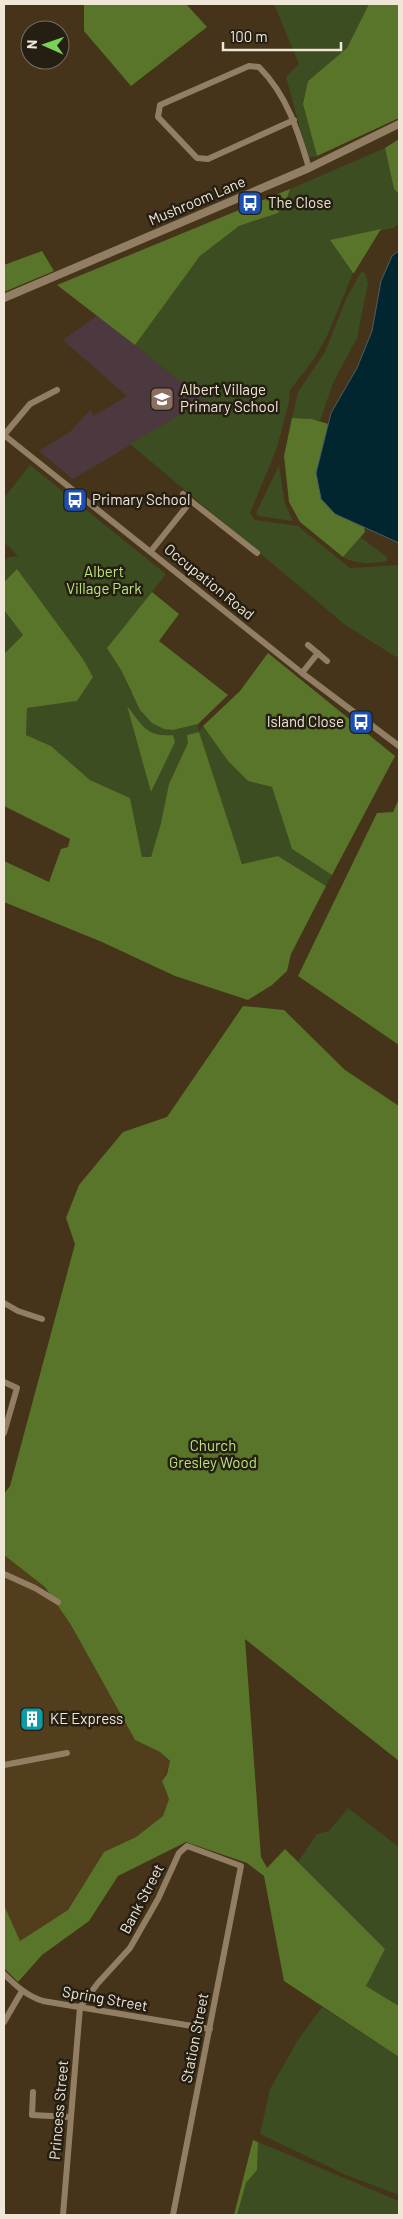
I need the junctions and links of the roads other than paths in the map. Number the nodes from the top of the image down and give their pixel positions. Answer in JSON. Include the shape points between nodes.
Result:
{"nodes":[{"id":1,"x":294,"y":120,"type":"junction"},
{"id":2,"x":399,"y":124,"type":"edge"},
{"id":3,"x":309,"y":168,"type":"junction"},
{"id":4,"x":4,"y":298,"type":"edge"},
{"id":5,"x":58,"y":390,"type":"dead end"},
{"id":6,"x":4,"y":435,"type":"edge"},
{"id":7,"x":182,"y":494,"type":"dead end"},
{"id":8,"x":191,"y":501,"type":"junction"},
{"id":9,"x":151,"y":551,"type":"junction"},
{"id":10,"x":257,"y":553,"type":"dead end"},
{"id":11,"x":308,"y":645,"type":"dead end"},
{"id":12,"x":318,"y":653,"type":"junction"},
{"id":13,"x":328,"y":661,"type":"dead end"},
{"id":14,"x":302,"y":673,"type":"junction"},
{"id":15,"x":399,"y":746,"type":"edge"},
{"id":16,"x":4,"y":1303,"type":"edge"},
{"id":17,"x":42,"y":1319,"type":"dead end"},
{"id":18,"x":4,"y":1382,"type":"edge"},
{"id":19,"x":4,"y":1433,"type":"edge"},
{"id":20,"x":4,"y":1574,"type":"edge"},
{"id":21,"x":58,"y":1602,"type":"dead end"},
{"id":22,"x":67,"y":1753,"type":"dead end"},
{"id":23,"x":4,"y":1765,"type":"edge"},
{"id":24,"x":241,"y":1866,"type":"joint"},
{"id":25,"x":4,"y":1974,"type":"edge"},
{"id":26,"x":22,"y":1991,"type":"junction"},
{"id":27,"x":80,"y":2007,"type":"junction"},
{"id":28,"x":4,"y":2022,"type":"edge"},
{"id":29,"x":210,"y":2030,"type":"junction"},
{"id":30,"x":33,"y":2092,"type":"dead end"},
{"id":31,"x":70,"y":2117,"type":"junction"},
{"id":32,"x":62,"y":2215,"type":"edge"},
{"id":33,"x":173,"y":2215,"type":"edge"}],
"edges":[{"from":1,"to":1,"type":"street","via":[[272,79],[259,67],[249,66],[160,105],[158,116],[197,158],[208,159]]},
{"from":1,"to":3,"type":"street"},
{"from":2,"to":3,"type":"street","name":"Mushroom Lane"},
{"from":3,"to":4,"type":"street","name":"Mushroom Lane"},
{"from":5,"to":6,"type":"street","via":[[30,404]]},
{"from":6,"to":9,"type":"street","name":"Occupation Road"},
{"from":7,"to":8,"type":"street"},
{"from":8,"to":9,"type":"street"},
{"from":8,"to":10,"type":"street"},
{"from":9,"to":14,"type":"street","name":"Occupation Road"},
{"from":11,"to":12,"type":"street"},
{"from":12,"to":13,"type":"street"},
{"from":12,"to":14,"type":"street"},
{"from":14,"to":15,"type":"street","name":"Occupation Road"},
{"from":16,"to":17,"type":"street"},
{"from":18,"to":19,"type":"street","via":[[17,1388]]},
{"from":20,"to":21,"type":"street"},
{"from":22,"to":23,"type":"street"},
{"from":24,"to":27,"type":"street","name":"Bank Street","via":[[187,1846],[179,1853],[130,1948]]},
{"from":24,"to":29,"type":"street","name":"Station Street"},
{"from":25,"to":26,"type":"street","name":"Spring Street"},
{"from":26,"to":27,"type":"street","name":"Spring Street","via":[[32,1998]]},
{"from":26,"to":28,"type":"street"},
{"from":27,"to":29,"type":"street","name":"Spring Street"},
{"from":27,"to":31,"type":"street","name":"Princess Street"},
{"from":29,"to":33,"type":"street","name":"Station Street"},
{"from":30,"to":31,"type":"street","via":[[32,2115]]},
{"from":31,"to":32,"type":"street","name":"Princess Street"}]}
